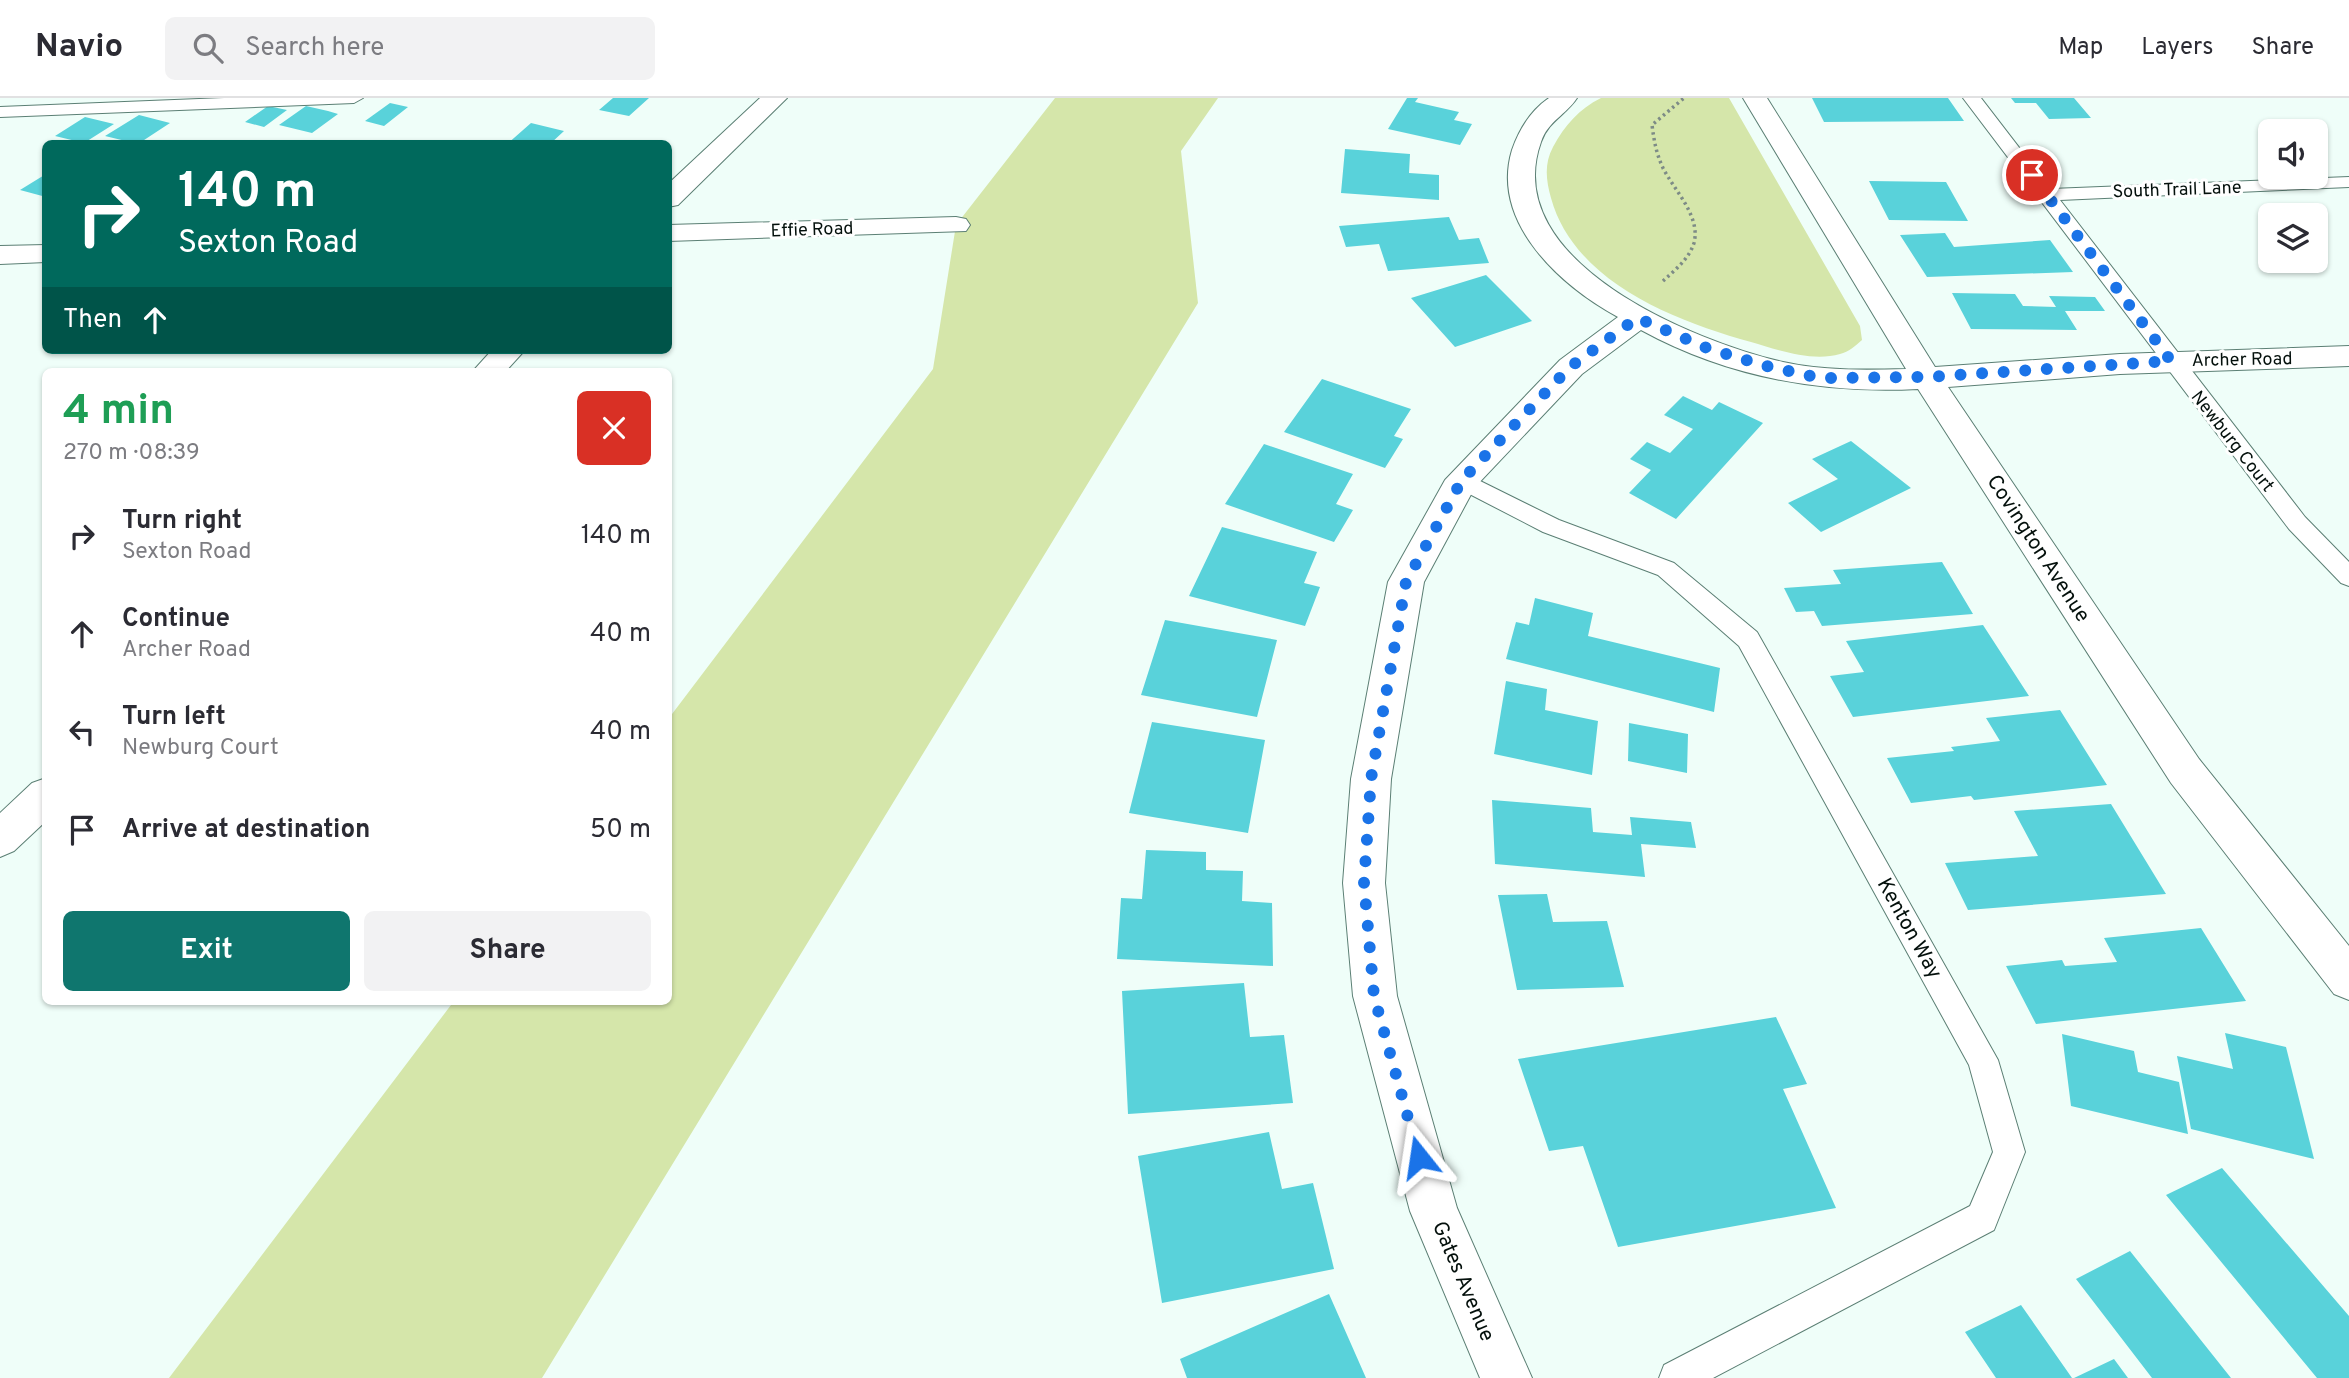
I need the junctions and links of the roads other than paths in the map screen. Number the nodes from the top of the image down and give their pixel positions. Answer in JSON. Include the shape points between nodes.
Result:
{"nodes":[{"id":1,"x":354,"y":98,"type":"edge"},
{"id":2,"x":775,"y":98,"type":"edge"},
{"id":3,"x":1565,"y":98,"type":"edge"},
{"id":4,"x":1755,"y":98,"type":"edge"},
{"id":5,"x":1972,"y":98,"type":"edge"},
{"id":6,"x":0,"y":112,"type":"edge"},
{"id":7,"x":2349,"y":183,"type":"edge"},
{"id":8,"x":672,"y":195,"type":"edge"},
{"id":9,"x":2047,"y":195,"type":"junction"},
{"id":10,"x":956,"y":225,"type":"dead end"},
{"id":11,"x":672,"y":233,"type":"edge"},
{"id":12,"x":42,"y":253,"type":"edge"},
{"id":13,"x":0,"y":256,"type":"edge"},
{"id":14,"x":1637,"y":318,"type":"junction"},
{"id":15,"x":506,"y":354,"type":"edge"},
{"id":16,"x":2349,"y":356,"type":"edge"},
{"id":17,"x":2171,"y":361,"type":"junction"},
{"id":18,"x":491,"y":368,"type":"edge"},
{"id":19,"x":1926,"y":377,"type":"junction"},
{"id":20,"x":1462,"y":480,"type":"junction"},
{"id":21,"x":2349,"y":577,"type":"edge"},
{"id":22,"x":42,"y":799,"type":"edge"},
{"id":23,"x":0,"y":839,"type":"edge"},
{"id":24,"x":2349,"y":980,"type":"edge"},
{"id":25,"x":1506,"y":1378,"type":"edge"},
{"id":26,"x":1677,"y":1378,"type":"edge"}],
"edges":[{"from":1,"to":6,"type":"lane"},
{"from":2,"to":8,"type":"street"},
{"from":3,"to":14,"type":"street","name":"Archer Road","via":[[1530,134],[1519,174],[1533,226],[1564,265]]},
{"from":4,"to":19,"type":"street","name":"Covington Avenue"},
{"from":5,"to":9,"type":"lane","name":"Newburg Court"},
{"from":7,"to":9,"type":"lane","name":"South Trail Lane"},
{"from":9,"to":17,"type":"lane","name":"Newburg Court"},
{"from":10,"to":11,"type":"street","name":"Effie Road"},
{"from":12,"to":13,"type":"street"},
{"from":14,"to":19,"type":"street","name":"Archer Road","via":[[1707,348],[1820,378]]},
{"from":14,"to":20,"type":"street","name":"Gates Avenue","via":[[1570,367]]},
{"from":15,"to":18,"type":"street"},
{"from":16,"to":17,"type":"street","name":"Archer Road"},
{"from":17,"to":19,"type":"street","name":"Archer Road"},
{"from":17,"to":21,"type":"lane","name":"Newburg Court","via":[[2297,523]]},
{"from":19,"to":24,"type":"street","name":"Covington Avenue","via":[[2185,771]]},
{"from":20,"to":25,"type":"street","name":"Gates Avenue","via":[[1406,582],[1371,779],[1364,883],[1374,996],[1434,1211]]},
{"from":20,"to":26,"type":"lane","name":"Kenton Way","via":[[1551,526],[1666,569],[1748,639],[1983,1060],[2009,1152],[1983,1218]]},
{"from":22,"to":23,"type":"street"}]}
